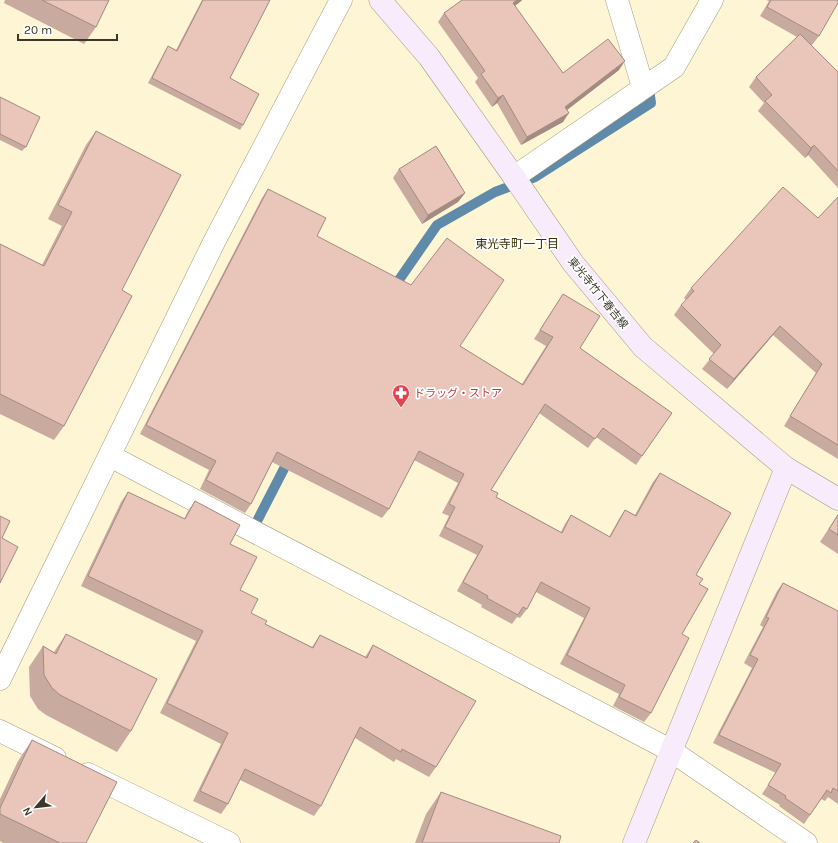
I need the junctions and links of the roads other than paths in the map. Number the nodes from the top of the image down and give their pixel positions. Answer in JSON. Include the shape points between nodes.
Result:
{"nodes":[{"id":1,"x":341,"y":0,"type":"edge"},
{"id":2,"x":380,"y":0,"type":"edge"},
{"id":3,"x":617,"y":0,"type":"edge"},
{"id":4,"x":712,"y":0,"type":"edge"},
{"id":5,"x":643,"y":87,"type":"junction"},
{"id":6,"x":514,"y":177,"type":"junction"},
{"id":7,"x":110,"y":456,"type":"junction"},
{"id":8,"x":786,"y":468,"type":"junction"},
{"id":9,"x":838,"y":499,"type":"edge"},
{"id":10,"x":0,"y":679,"type":"edge"},
{"id":11,"x":0,"y":731,"type":"edge"},
{"id":12,"x":670,"y":750,"type":"junction"},
{"id":13,"x":229,"y":843,"type":"edge"},
{"id":14,"x":634,"y":843,"type":"edge"},
{"id":15,"x":806,"y":843,"type":"edge"}],
"edges":[{"from":1,"to":7,"type":"street","via":[[215,240]]},
{"from":2,"to":6,"type":"main road","name":"東光寺竹下春吉線","via":[[429,57]]},
{"from":3,"to":5,"type":"street"},
{"from":4,"to":5,"type":"street","via":[[674,68]]},
{"from":5,"to":6,"type":"street"},
{"from":6,"to":8,"type":"main road","name":"東光寺竹下春吉線","via":[[573,263],[643,347]]},
{"from":7,"to":10,"type":"street"},
{"from":7,"to":12,"type":"street"},
{"from":8,"to":9,"type":"main road","name":"東光寺竹下春吉線"},
{"from":8,"to":12,"type":"main road"},
{"from":11,"to":13,"type":"street"},
{"from":12,"to":14,"type":"main road"},
{"from":12,"to":15,"type":"street"}]}
